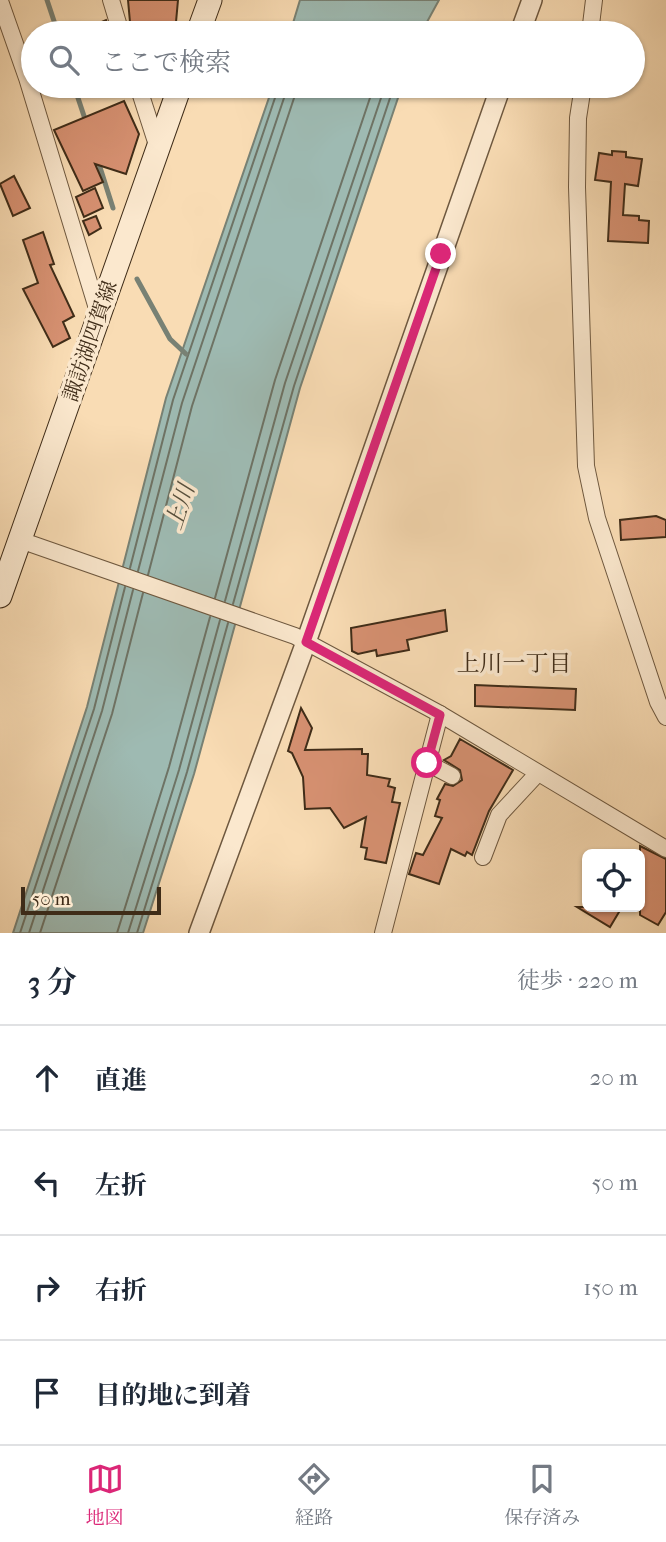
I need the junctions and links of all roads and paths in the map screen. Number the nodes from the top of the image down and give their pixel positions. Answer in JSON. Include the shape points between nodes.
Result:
{"nodes":[{"id":1,"x":111,"y":0,"type":"edge"},
{"id":2,"x":209,"y":0,"type":"edge"},
{"id":3,"x":532,"y":0,"type":"edge"},
{"id":4,"x":594,"y":0,"type":"edge"},
{"id":5,"x":0,"y":1,"type":"edge"},
{"id":6,"x":117,"y":21,"type":"edge"},
{"id":7,"x":202,"y":21,"type":"edge"},
{"id":8,"x":524,"y":21,"type":"edge"},
{"id":9,"x":591,"y":21,"type":"edge"},
{"id":10,"x":21,"y":67,"type":"edge"},
{"id":11,"x":31,"y":98,"type":"edge"},
{"id":12,"x":142,"y":98,"type":"edge"},
{"id":13,"x":176,"y":98,"type":"edge"},
{"id":14,"x":497,"y":98,"type":"edge"},
{"id":15,"x":581,"y":98,"type":"edge"},
{"id":16,"x":158,"y":148,"type":"junction"},
{"id":17,"x":99,"y":314,"type":"junction"},
{"id":18,"x":26,"y":541,"type":"junction"},
{"id":19,"x":0,"y":596,"type":"edge"},
{"id":20,"x":300,"y":639,"type":"junction"},
{"id":21,"x":440,"y":715,"type":"junction"},
{"id":22,"x":666,"y":717,"type":"edge"},
{"id":23,"x":427,"y":763,"type":"junction"},
{"id":24,"x":538,"y":773,"type":"junction"},
{"id":25,"x":452,"y":776,"type":"dead end"},
{"id":26,"x":666,"y":849,"type":"edge"},
{"id":27,"x":483,"y":856,"type":"dead end"},
{"id":28,"x":199,"y":933,"type":"edge"},
{"id":29,"x":383,"y":933,"type":"edge"}],
"edges":[{"from":1,"to":6,"type":"street"},
{"from":2,"to":7,"type":"main road"},
{"from":3,"to":8,"type":"street"},
{"from":4,"to":9,"type":"street"},
{"from":5,"to":10,"type":"street"},
{"from":11,"to":17,"type":"street"},
{"from":12,"to":16,"type":"street"},
{"from":13,"to":16,"type":"main road","name":"諏訪湖四賀線"},
{"from":14,"to":20,"type":"street"},
{"from":15,"to":22,"type":"street","via":[[578,187],[586,466],[597,518]]},
{"from":16,"to":17,"type":"main road","name":"諏訪湖四賀線"},
{"from":17,"to":18,"type":"main road","name":"諏訪湖四賀線"},
{"from":18,"to":19,"type":"main road","name":"諏訪湖四賀線"},
{"from":18,"to":20,"type":"street"},
{"from":20,"to":21,"type":"street"},
{"from":20,"to":28,"type":"street"},
{"from":21,"to":23,"type":"street"},
{"from":21,"to":24,"type":"street"},
{"from":23,"to":25,"type":"street"},
{"from":23,"to":29,"type":"street"},
{"from":24,"to":26,"type":"street"},
{"from":24,"to":27,"type":"street","via":[[499,815]]}]}
